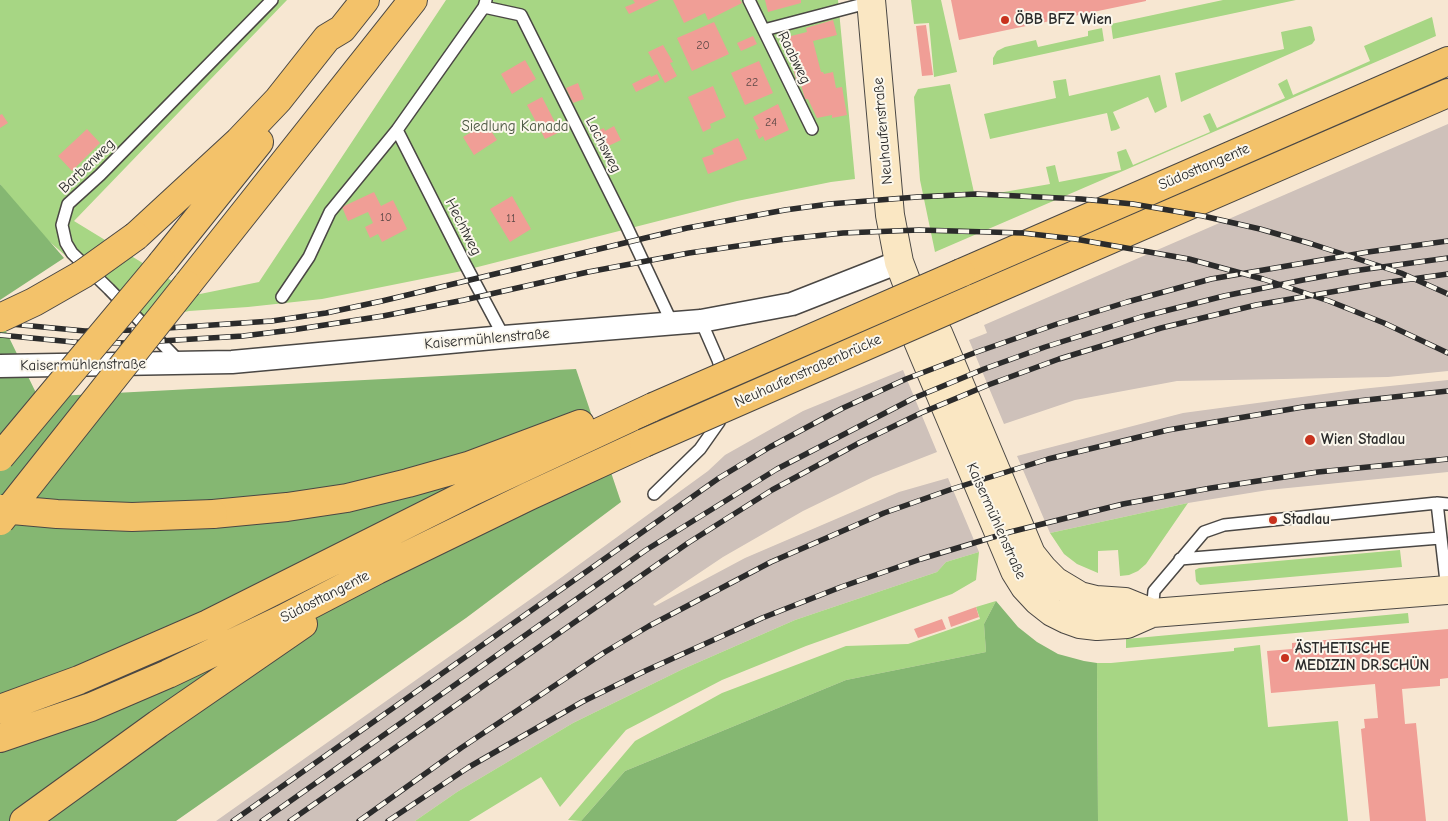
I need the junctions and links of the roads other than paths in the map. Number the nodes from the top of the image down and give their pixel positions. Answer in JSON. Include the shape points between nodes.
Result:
{"nodes":[{"id":1,"x":272,"y":0,"type":"edge"},
{"id":2,"x":365,"y":0,"type":"edge"},
{"id":3,"x":413,"y":0,"type":"edge"},
{"id":4,"x":749,"y":0,"type":"edge"},
{"id":5,"x":871,"y":1,"type":"edge"},
{"id":6,"x":485,"y":4,"type":"edge"},
{"id":7,"x":342,"y":29,"type":"junction"},
{"id":8,"x":764,"y":30,"type":"junction"},
{"id":9,"x":1448,"y":61,"type":"edge"},
{"id":10,"x":1448,"y":93,"type":"edge"},
{"id":11,"x":812,"y":129,"type":"dead end"},
{"id":12,"x":396,"y":130,"type":"junction"},
{"id":13,"x":899,"y":262,"type":"junction"},
{"id":14,"x":961,"y":273,"type":"joint"},
{"id":15,"x":282,"y":296,"type":"dead end"},
{"id":16,"x":973,"y":299,"type":"joint"},
{"id":17,"x":0,"y":318,"type":"edge"},
{"id":18,"x":702,"y":321,"type":"junction"},
{"id":19,"x":672,"y":324,"type":"junction"},
{"id":20,"x":504,"y":337,"type":"junction"},
{"id":21,"x":181,"y":364,"type":"junction"},
{"id":22,"x":0,"y":366,"type":"edge"},
{"id":23,"x":638,"y":410,"type":"junction"},
{"id":24,"x":644,"y":443,"type":"joint"},
{"id":25,"x":0,"y":457,"type":"edge"},
{"id":26,"x":654,"y":494,"type":"dead end"},
{"id":27,"x":1442,"y":504,"type":"edge"},
{"id":28,"x":0,"y":509,"type":"edge"},
{"id":29,"x":0,"y":521,"type":"edge"},
{"id":30,"x":1440,"y":538,"type":"junction"},
{"id":31,"x":1180,"y":559,"type":"junction"},
{"id":32,"x":377,"y":570,"type":"junction"},
{"id":33,"x":1448,"y":591,"type":"edge"},
{"id":34,"x":1152,"y":613,"type":"junction"},
{"id":35,"x":0,"y":709,"type":"edge"},
{"id":36,"x":0,"y":738,"type":"edge"},
{"id":37,"x":24,"y":821,"type":"edge"}],
"edges":[{"from":1,"to":21,"type":"lane","name":"Barbenweg","via":[[68,204],[62,225],[72,253]]},
{"from":2,"to":7,"type":"highway"},
{"from":3,"to":29,"type":"highway","bridge":true},
{"from":4,"to":8,"type":"lane","name":"Raabweg"},
{"from":5,"to":8,"type":"lane"},
{"from":5,"to":13,"type":"street","name":"Neuhaufenstraße","via":[[890,214]]},
{"from":6,"to":12,"type":"lane"},
{"from":6,"to":19,"type":"lane","name":"Lachsweg","via":[[521,15],[626,224]]},
{"from":7,"to":17,"type":"highway","bridge":true,"via":[[327,38],[278,100],[239,141],[136,236],[82,274]]},
{"from":7,"to":25,"type":"highway","bridge":true,"via":[[336,46],[162,263]]},
{"from":8,"to":11,"type":"lane","name":"Raabweg"},
{"from":9,"to":14,"type":"highway","name":"Südosttangente"},
{"from":10,"to":16,"type":"highway","name":"Südosttangente"},
{"from":12,"to":15,"type":"lane","via":[[330,212],[309,257]]},
{"from":12,"to":20,"type":"lane","name":"Hechtweg"},
{"from":13,"to":18,"type":"street","name":"Kaisermühlenstraße","via":[[792,304]]},
{"from":13,"to":34,"type":"street","name":"Kaisermühlenstraße","via":[[922,324],[938,333],[1032,554],[1055,581],[1080,596],[1125,602]]},
{"from":14,"to":23,"type":"highway","name":"Neuhaufenstraßenbrücke","bridge":true},
{"from":16,"to":24,"type":"highway","name":"Neuhaufenstraßenbrücke","bridge":true},
{"from":18,"to":19,"type":"street","name":"Kaisermühlenstraße"},
{"from":18,"to":26,"type":"lane","via":[[727,389],[719,422],[700,448]]},
{"from":19,"to":20,"type":"street","name":"Kaisermühlenstraße"},
{"from":20,"to":21,"type":"street","name":"Kaisermühlenstraße"},
{"from":21,"to":22,"type":"street","name":"Kaisermühlenstraße"},
{"from":23,"to":28,"type":"highway","bridge":true,"via":[[534,440],[468,466],[347,498],[213,514],[132,517]]},
{"from":23,"to":35,"type":"highway","name":"Südosttangente","via":[[208,624],[78,680]]},
{"from":24,"to":32,"type":"highway","name":"Südosttangente"},
{"from":27,"to":30,"type":"lane"},
{"from":27,"to":31,"type":"lane","via":[[1224,525],[1204,532]]},
{"from":30,"to":31,"type":"lane"},
{"from":30,"to":33,"type":"lane"},
{"from":31,"to":34,"type":"lane","via":[[1154,591]]},
{"from":32,"to":36,"type":"highway","name":"Südosttangente","via":[[168,674],[91,707]]},
{"from":32,"to":37,"type":"highway"},
{"from":33,"to":34,"type":"street","name":"Kaisermühlenstraße"}]}
